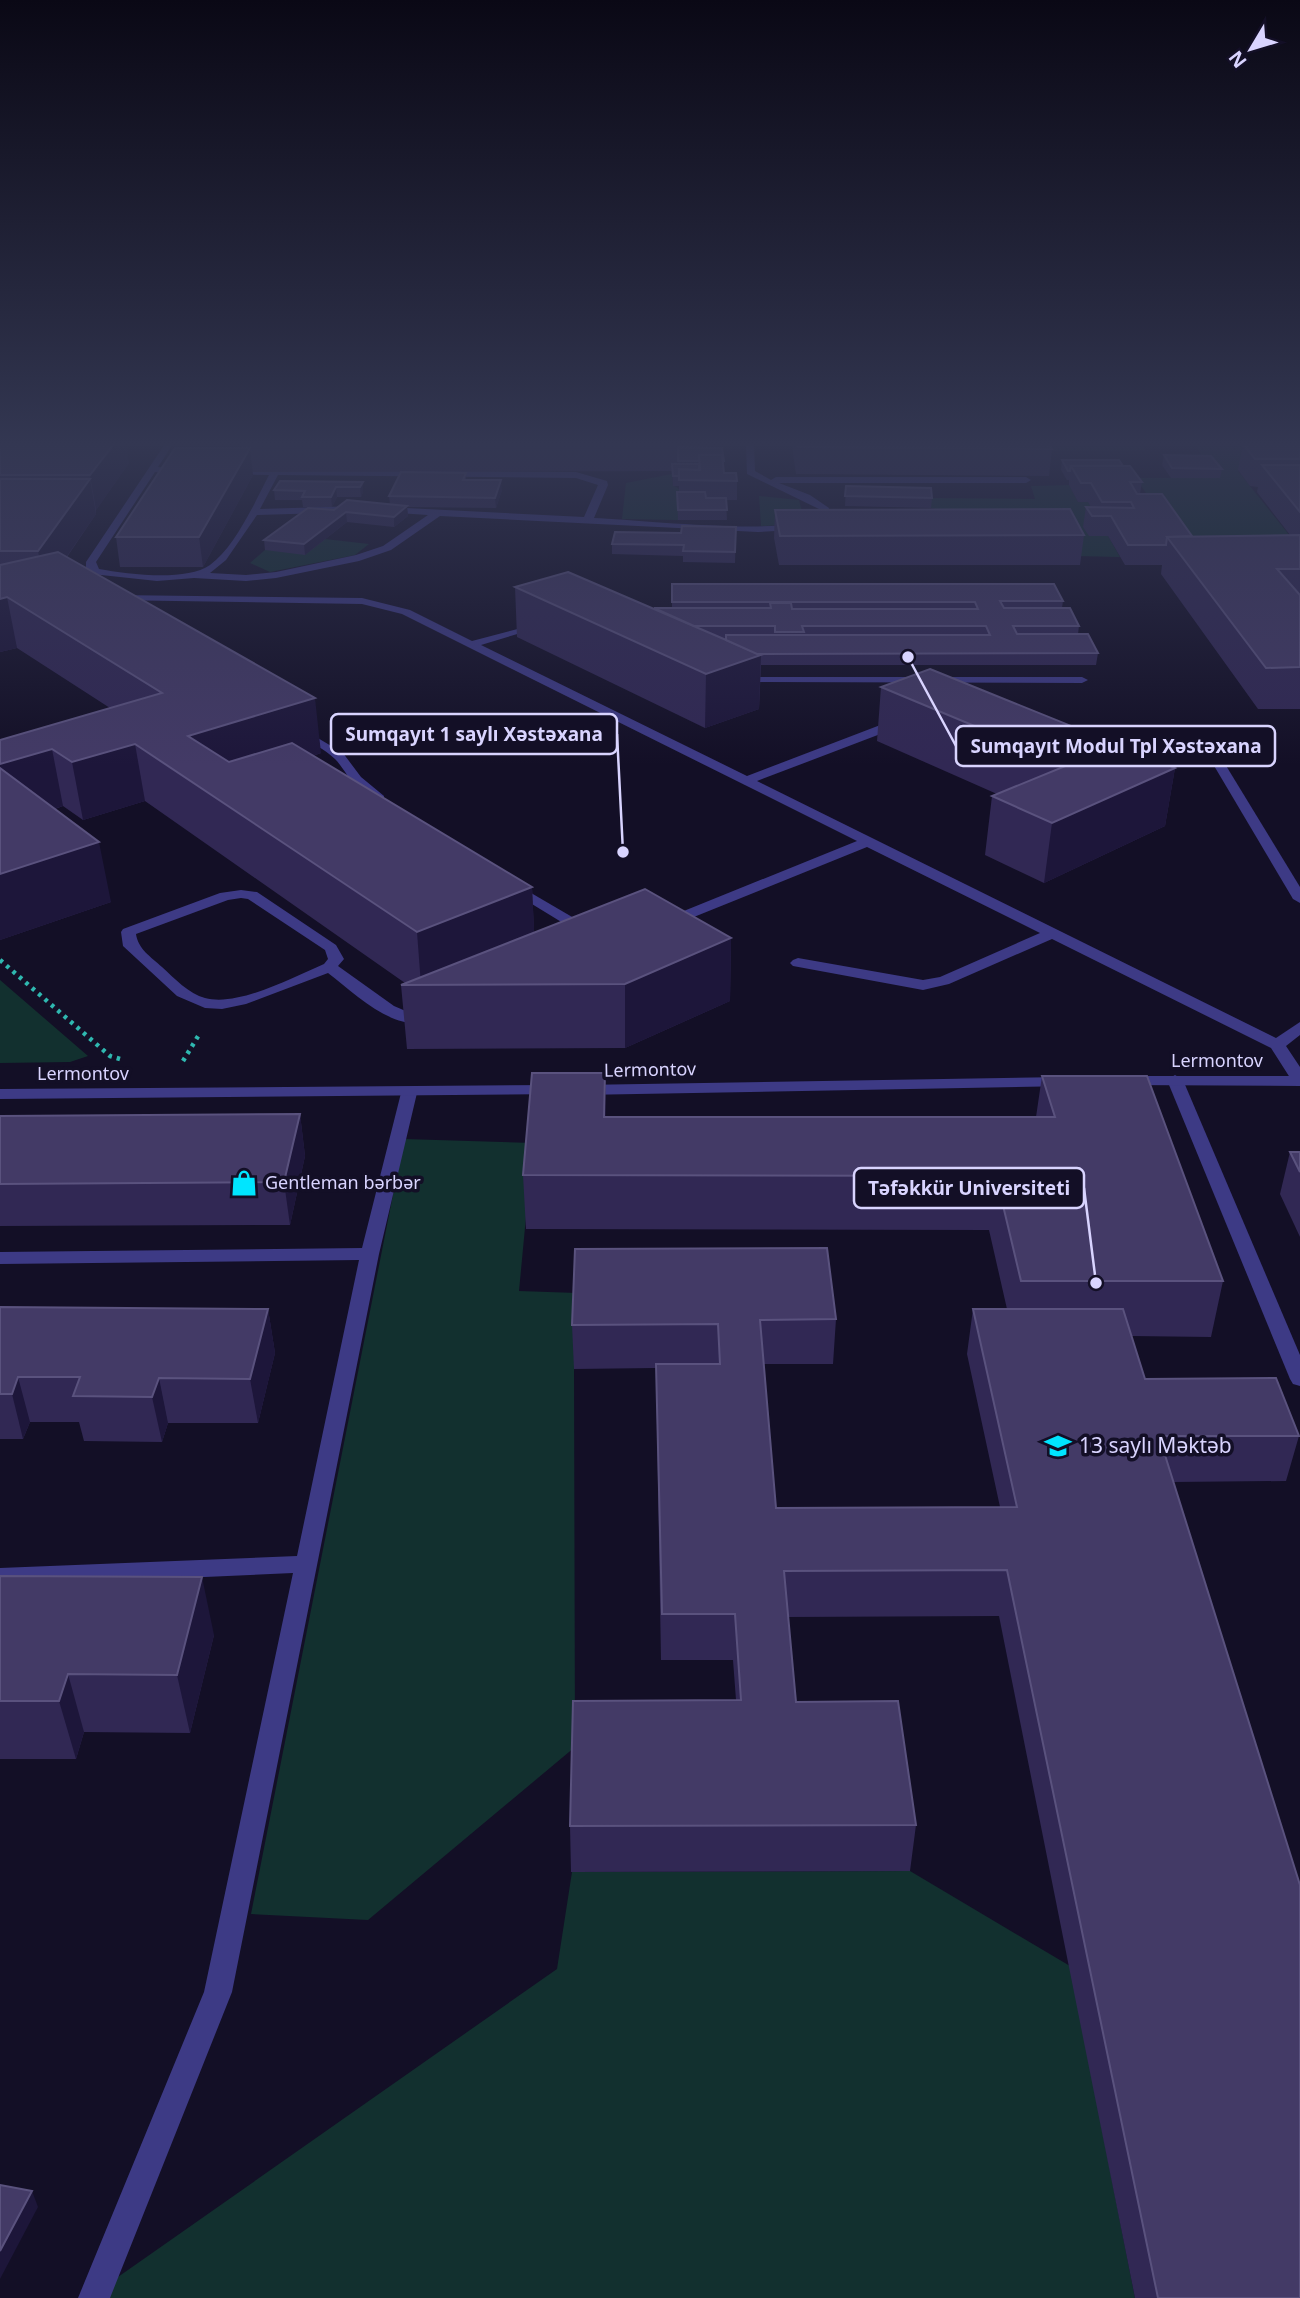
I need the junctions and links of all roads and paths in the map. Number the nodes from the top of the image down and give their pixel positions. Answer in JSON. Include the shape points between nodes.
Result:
{"nodes":[{"id":1,"x":99,"y":551,"type":"edge"},
{"id":2,"x":226,"y":551,"type":"edge"},
{"id":3,"x":378,"y":551,"type":"edge"},
{"id":4,"x":193,"y":575,"type":"junction"},
{"id":5,"x":96,"y":597,"type":"edge"},
{"id":6,"x":550,"y":621,"type":"edge"},
{"id":7,"x":473,"y":644,"type":"junction"},
{"id":8,"x":724,"y":678,"type":"edge"},
{"id":9,"x":981,"y":680,"type":"junction"},
{"id":10,"x":1082,"y":680,"type":"dead end"},
{"id":11,"x":965,"y":697,"type":"edge"},
{"id":12,"x":916,"y":716,"type":"edge"},
{"id":13,"x":291,"y":726,"type":"edge"},
{"id":14,"x":1219,"y":764,"type":"dead end"},
{"id":15,"x":746,"y":781,"type":"junction"},
{"id":16,"x":388,"y":805,"type":"edge"},
{"id":17,"x":867,"y":842,"type":"junction"},
{"id":18,"x":505,"y":881,"type":"edge"},
{"id":19,"x":1300,"y":899,"type":"edge"},
{"id":20,"x":657,"y":927,"type":"edge"},
{"id":21,"x":1052,"y":933,"type":"junction"},
{"id":22,"x":600,"y":938,"type":"edge"},
{"id":23,"x":0,"y":960,"type":"edge"},
{"id":24,"x":798,"y":963,"type":"dead end"},
{"id":25,"x":329,"y":967,"type":"junction"},
{"id":26,"x":218,"y":1006,"type":"junction"},
{"id":27,"x":444,"y":1012,"type":"edge"},
{"id":28,"x":1300,"y":1027,"type":"edge"},
{"id":29,"x":1277,"y":1045,"type":"junction"},
{"id":30,"x":133,"y":1059,"type":"dead end"},
{"id":31,"x":171,"y":1060,"type":"dead end"},
{"id":32,"x":184,"y":1060,"type":"junction"},
{"id":33,"x":1175,"y":1080,"type":"junction"},
{"id":34,"x":1300,"y":1080,"type":"edge"},
{"id":35,"x":1106,"y":1081,"type":"edge"},
{"id":36,"x":1078,"y":1082,"type":"edge"},
{"id":37,"x":169,"y":1093,"type":"junction"},
{"id":38,"x":409,"y":1093,"type":"junction"},
{"id":39,"x":0,"y":1094,"type":"edge"},
{"id":40,"x":370,"y":1254,"type":"junction"},
{"id":41,"x":0,"y":1258,"type":"edge"},
{"id":42,"x":1300,"y":1379,"type":"edge"},
{"id":43,"x":304,"y":1564,"type":"junction"},
{"id":44,"x":0,"y":1577,"type":"edge"},
{"id":45,"x":94,"y":2298,"type":"edge"}],
"edges":[{"from":1,"to":4,"type":"street","via":[[91,569],[107,574]]},
{"from":2,"to":4,"type":"street","via":[[215,566]]},
{"from":3,"to":4,"type":"street","via":[[286,573],[246,578]]},
{"from":5,"to":7,"type":"street","via":[[362,601],[406,612]]},
{"from":6,"to":7,"type":"street"},
{"from":7,"to":15,"type":"street"},
{"from":8,"to":9,"type":"street"},
{"from":9,"to":10,"type":"street"},
{"from":9,"to":11,"type":"street"},
{"from":12,"to":15,"type":"street"},
{"from":13,"to":16,"type":"street","via":[[338,756],[356,780]]},
{"from":14,"to":19,"type":"street"},
{"from":15,"to":17,"type":"street"},
{"from":17,"to":20,"type":"street"},
{"from":17,"to":21,"type":"street"},
{"from":18,"to":22,"type":"street"},
{"from":21,"to":24,"type":"street","via":[[944,981],[923,985]]},
{"from":21,"to":29,"type":"street"},
{"from":23,"to":30,"type":"path","via":[[110,1056]]},
{"from":25,"to":26,"type":"street"},
{"from":25,"to":26,"type":"street","via":[[336,959],[331,948],[252,895],[225,896],[128,932],[130,946],[194,1000]]},
{"from":25,"to":27,"type":"street","via":[[397,1015],[410,1020]]},
{"from":26,"to":32,"type":"path"},
{"from":28,"to":29,"type":"street"},
{"from":29,"to":34,"type":"street"},
{"from":31,"to":32,"type":"path"},
{"from":32,"to":37,"type":"path"},
{"from":33,"to":34,"type":"street","name":"Lermontov"},
{"from":33,"to":35,"type":"street","name":"Lermontov"},
{"from":33,"to":42,"type":"street"},
{"from":36,"to":38,"type":"street","name":"Lermontov"},
{"from":37,"to":38,"type":"street","name":"Lermontov"},
{"from":37,"to":39,"type":"street","name":"Lermontov"},
{"from":38,"to":40,"type":"street"},
{"from":40,"to":41,"type":"street"},
{"from":40,"to":43,"type":"street"},
{"from":43,"to":44,"type":"street"},
{"from":43,"to":45,"type":"street","via":[[218,1992]]}]}
